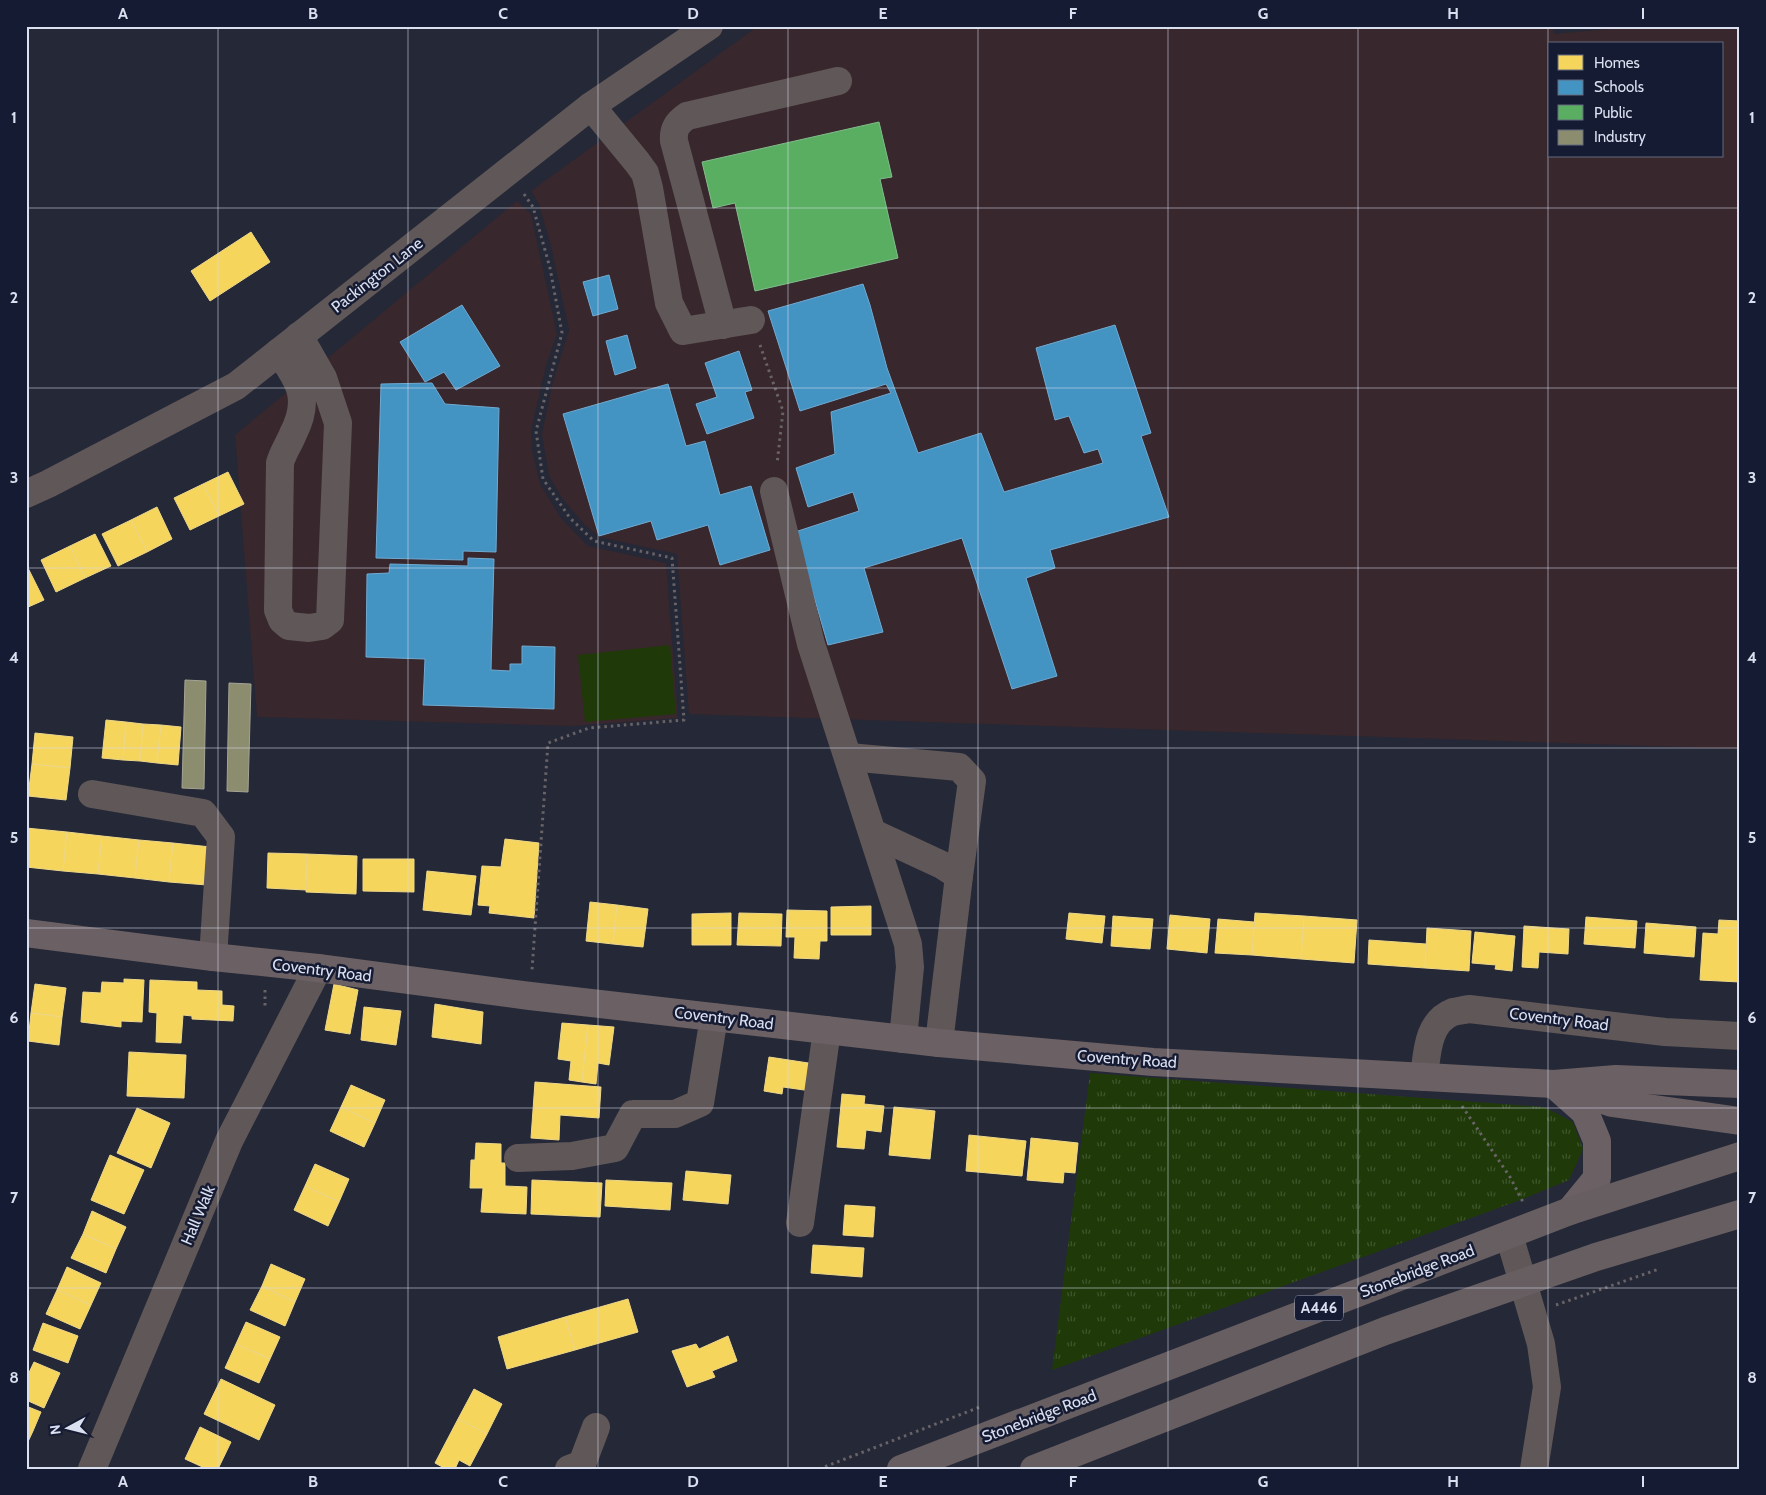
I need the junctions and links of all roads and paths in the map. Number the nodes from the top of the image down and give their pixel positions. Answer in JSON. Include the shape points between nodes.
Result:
{"nodes":[{"id":1,"x":709,"y":26,"type":"edge"},
{"id":2,"x":838,"y":81,"type":"dead end"},
{"id":3,"x":592,"y":106,"type":"junction"},
{"id":4,"x":509,"y":171,"type":"junction"},
{"id":5,"x":696,"y":222,"type":"junction"},
{"id":6,"x":656,"y":229,"type":"junction"},
{"id":7,"x":751,"y":320,"type":"joint"},
{"id":8,"x":723,"y":325,"type":"junction"},
{"id":9,"x":289,"y":344,"type":"junction"},
{"id":10,"x":774,"y":491,"type":"joint"},
{"id":11,"x":26,"y":494,"type":"edge"},
{"id":12,"x":849,"y":757,"type":"junction"},
{"id":13,"x":92,"y":794,"type":"dead end"},
{"id":14,"x":873,"y":833,"type":"junction"},
{"id":15,"x":958,"y":876,"type":"junction"},
{"id":16,"x":26,"y":933,"type":"edge"},
{"id":17,"x":213,"y":957,"type":"junction"},
{"id":18,"x":318,"y":968,"type":"junction"},
{"id":19,"x":530,"y":996,"type":"junction"},
{"id":20,"x":714,"y":1017,"type":"junction"},
{"id":21,"x":827,"y":1030,"type":"junction"},
{"id":22,"x":1740,"y":1036,"type":"edge"},
{"id":23,"x":903,"y":1039,"type":"junction"},
{"id":24,"x":938,"y":1043,"type":"junction"},
{"id":25,"x":1434,"y":1078,"type":"junction"},
{"id":26,"x":1554,"y":1084,"type":"junction"},
{"id":27,"x":1740,"y":1084,"type":"edge"},
{"id":28,"x":1740,"y":1121,"type":"edge"},
{"id":29,"x":1740,"y":1156,"type":"edge"},
{"id":30,"x":518,"y":1158,"type":"dead end"},
{"id":31,"x":1525,"y":1206,"type":"dead end"},
{"id":32,"x":1570,"y":1211,"type":"junction"},
{"id":33,"x":1740,"y":1214,"type":"edge"},
{"id":34,"x":800,"y":1223,"type":"dead end"},
{"id":35,"x":1509,"y":1235,"type":"junction"},
{"id":36,"x":1663,"y":1268,"type":"dead end"},
{"id":37,"x":1523,"y":1283,"type":"junction"},
{"id":38,"x":1532,"y":1313,"type":"junction"},
{"id":39,"x":983,"y":1406,"type":"dead end"},
{"id":40,"x":596,"y":1427,"type":"dead end"},
{"id":41,"x":92,"y":1469,"type":"edge"},
{"id":42,"x":569,"y":1469,"type":"edge"},
{"id":43,"x":818,"y":1469,"type":"edge"},
{"id":44,"x":901,"y":1469,"type":"edge"},
{"id":45,"x":1034,"y":1469,"type":"edge"},
{"id":46,"x":1534,"y":1469,"type":"edge"}],
"edges":[{"from":1,"to":3,"type":"street","name":"Packington Lane"},
{"from":2,"to":5,"type":"street","via":[[686,116],[678,122],[674,141]]},
{"from":3,"to":4,"type":"street","name":"Packington Lane"},
{"from":3,"to":6,"type":"street","via":[[645,173]]},
{"from":4,"to":9,"type":"street","name":"Packington Lane"},
{"from":4,"to":19,"type":"path","via":[[533,207],[550,268],[562,333],[536,431],[543,479],[570,518],[594,541],[672,558],[684,720],[589,728],[548,743]]},
{"from":5,"to":6,"type":"street"},
{"from":5,"to":8,"type":"street"},
{"from":6,"to":8,"type":"street","via":[[668,303],[683,331]]},
{"from":7,"to":8,"type":"street"},
{"from":7,"to":10,"type":"path","via":[[783,411]]},
{"from":9,"to":9,"type":"street","via":[[324,378],[338,423],[330,620],[322,626],[309,628],[289,626],[278,610],[280,463],[294,434],[303,395]]},
{"from":9,"to":11,"type":"street","name":"Packington Lane","via":[[236,386]]},
{"from":10,"to":12,"type":"street","via":[[822,648]]},
{"from":12,"to":14,"type":"street"},
{"from":12,"to":15,"type":"street","via":[[959,768],[972,781]]},
{"from":13,"to":17,"type":"street","via":[[203,813],[221,837]]},
{"from":14,"to":15,"type":"street","via":[[942,865]]},
{"from":14,"to":23,"type":"street","via":[[908,944],[910,968]]},
{"from":15,"to":24,"type":"street"},
{"from":16,"to":17,"type":"main road","name":"Coventry Road"},
{"from":17,"to":18,"type":"main road","name":"Coventry Road"},
{"from":18,"to":19,"type":"main road","name":"Coventry Road"},
{"from":18,"to":41,"type":"street","name":"Hall Walk","via":[[229,1141]]},
{"from":19,"to":20,"type":"main road","name":"Coventry Road"},
{"from":20,"to":21,"type":"main road","name":"Coventry Road"},
{"from":20,"to":30,"type":"street","via":[[700,1103],[674,1114],[633,1114],[615,1148],[572,1156]]},
{"from":21,"to":23,"type":"main road","name":"Coventry Road"},
{"from":21,"to":34,"type":"street"},
{"from":22,"to":25,"type":"street","name":"Coventry Road","via":[[1665,1032],[1469,1009],[1452,1013],[1438,1023],[1428,1042]]},
{"from":23,"to":24,"type":"main road","name":"Coventry Road"},
{"from":24,"to":25,"type":"main road","name":"Coventry Road","via":[[1153,1062]]},
{"from":25,"to":26,"type":"main road","name":"Coventry Road"},
{"from":25,"to":31,"type":"path","via":[[1510,1177]]},
{"from":26,"to":27,"type":"main road","via":[[1616,1079]]},
{"from":26,"to":28,"type":"main road","via":[[1612,1103]]},
{"from":26,"to":32,"type":"main road","via":[[1584,1112],[1597,1140],[1598,1178]]},
{"from":29,"to":32,"type":"highway","name":"Stonebridge Road","number":"A446"},
{"from":32,"to":35,"type":"highway","name":"Stonebridge Road","number":"A446"},
{"from":33,"to":37,"type":"highway","via":[[1596,1256]]},
{"from":35,"to":37,"type":"street"},
{"from":35,"to":44,"type":"highway","name":"Stonebridge Road","number":"A446"},
{"from":36,"to":38,"type":"path"},
{"from":37,"to":38,"type":"street"},
{"from":37,"to":45,"type":"highway","via":[[1375,1335]]},
{"from":38,"to":46,"type":"street","via":[[1541,1344],[1547,1387]]},
{"from":39,"to":43,"type":"path"},
{"from":40,"to":42,"type":"street","via":[[582,1464]]}]}
